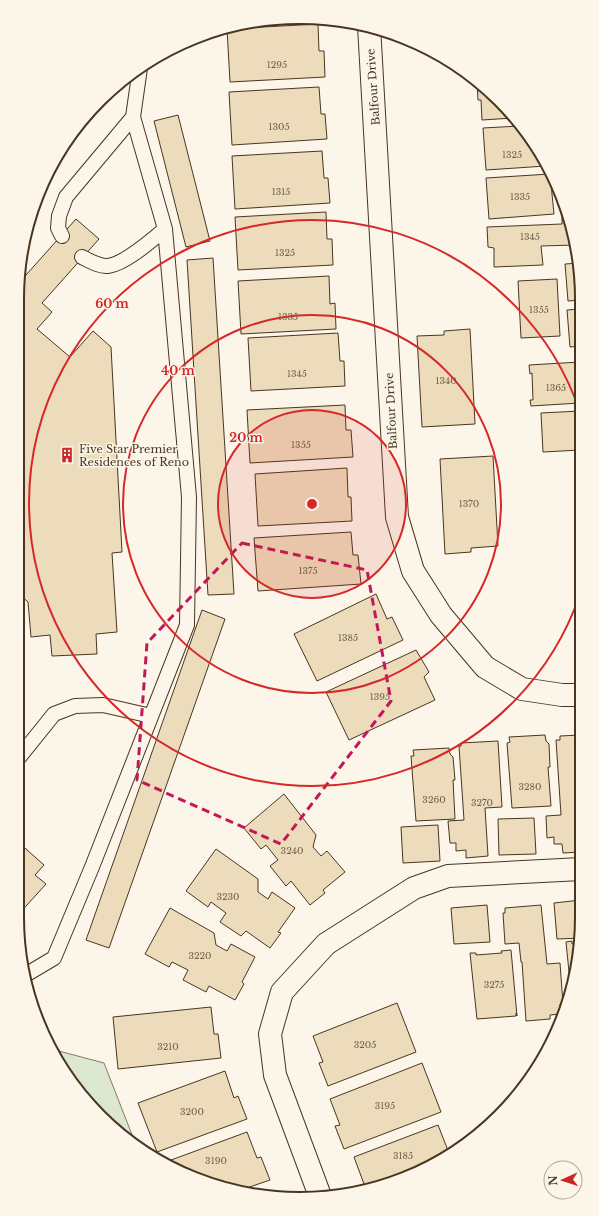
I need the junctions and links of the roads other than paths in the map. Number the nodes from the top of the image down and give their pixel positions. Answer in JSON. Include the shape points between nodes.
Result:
{"nodes":[{"id":1,"x":369,"y":33,"type":"edge"},
{"id":2,"x":139,"y":76,"type":"edge"},
{"id":3,"x":133,"y":117,"type":"junction"},
{"id":4,"x":165,"y":229,"type":"junction"},
{"id":5,"x":62,"y":236,"type":"dead end"},
{"id":6,"x":82,"y":257,"type":"dead end"},
{"id":7,"x":575,"y":695,"type":"edge"},
{"id":8,"x":151,"y":716,"type":"junction"},
{"id":9,"x":24,"y":751,"type":"edge"},
{"id":10,"x":575,"y":869,"type":"edge"},
{"id":11,"x":29,"y":972,"type":"edge"},
{"id":12,"x":318,"y":1191,"type":"edge"}],
"edges":[{"from":1,"to":7,"type":"street","name":"Balfour Drive","via":[[397,517],[413,571],[441,614],[485,667],[522,690]]},
{"from":2,"to":3,"type":"lane"},
{"from":3,"to":4,"type":"lane"},
{"from":3,"to":5,"type":"lane","via":[[66,196],[59,216],[58,228]]},
{"from":4,"to":6,"type":"lane","via":[[141,249],[108,267]]},
{"from":4,"to":8,"type":"lane","via":[[189,497],[187,625]]},
{"from":8,"to":9,"type":"lane","via":[[103,704],[74,706],[54,714]]},
{"from":8,"to":11,"type":"lane","via":[[54,958]]},
{"from":10,"to":12,"type":"street","via":[[448,876],[414,888],[326,944],[282,992],[270,1034],[275,1075]]}]}
